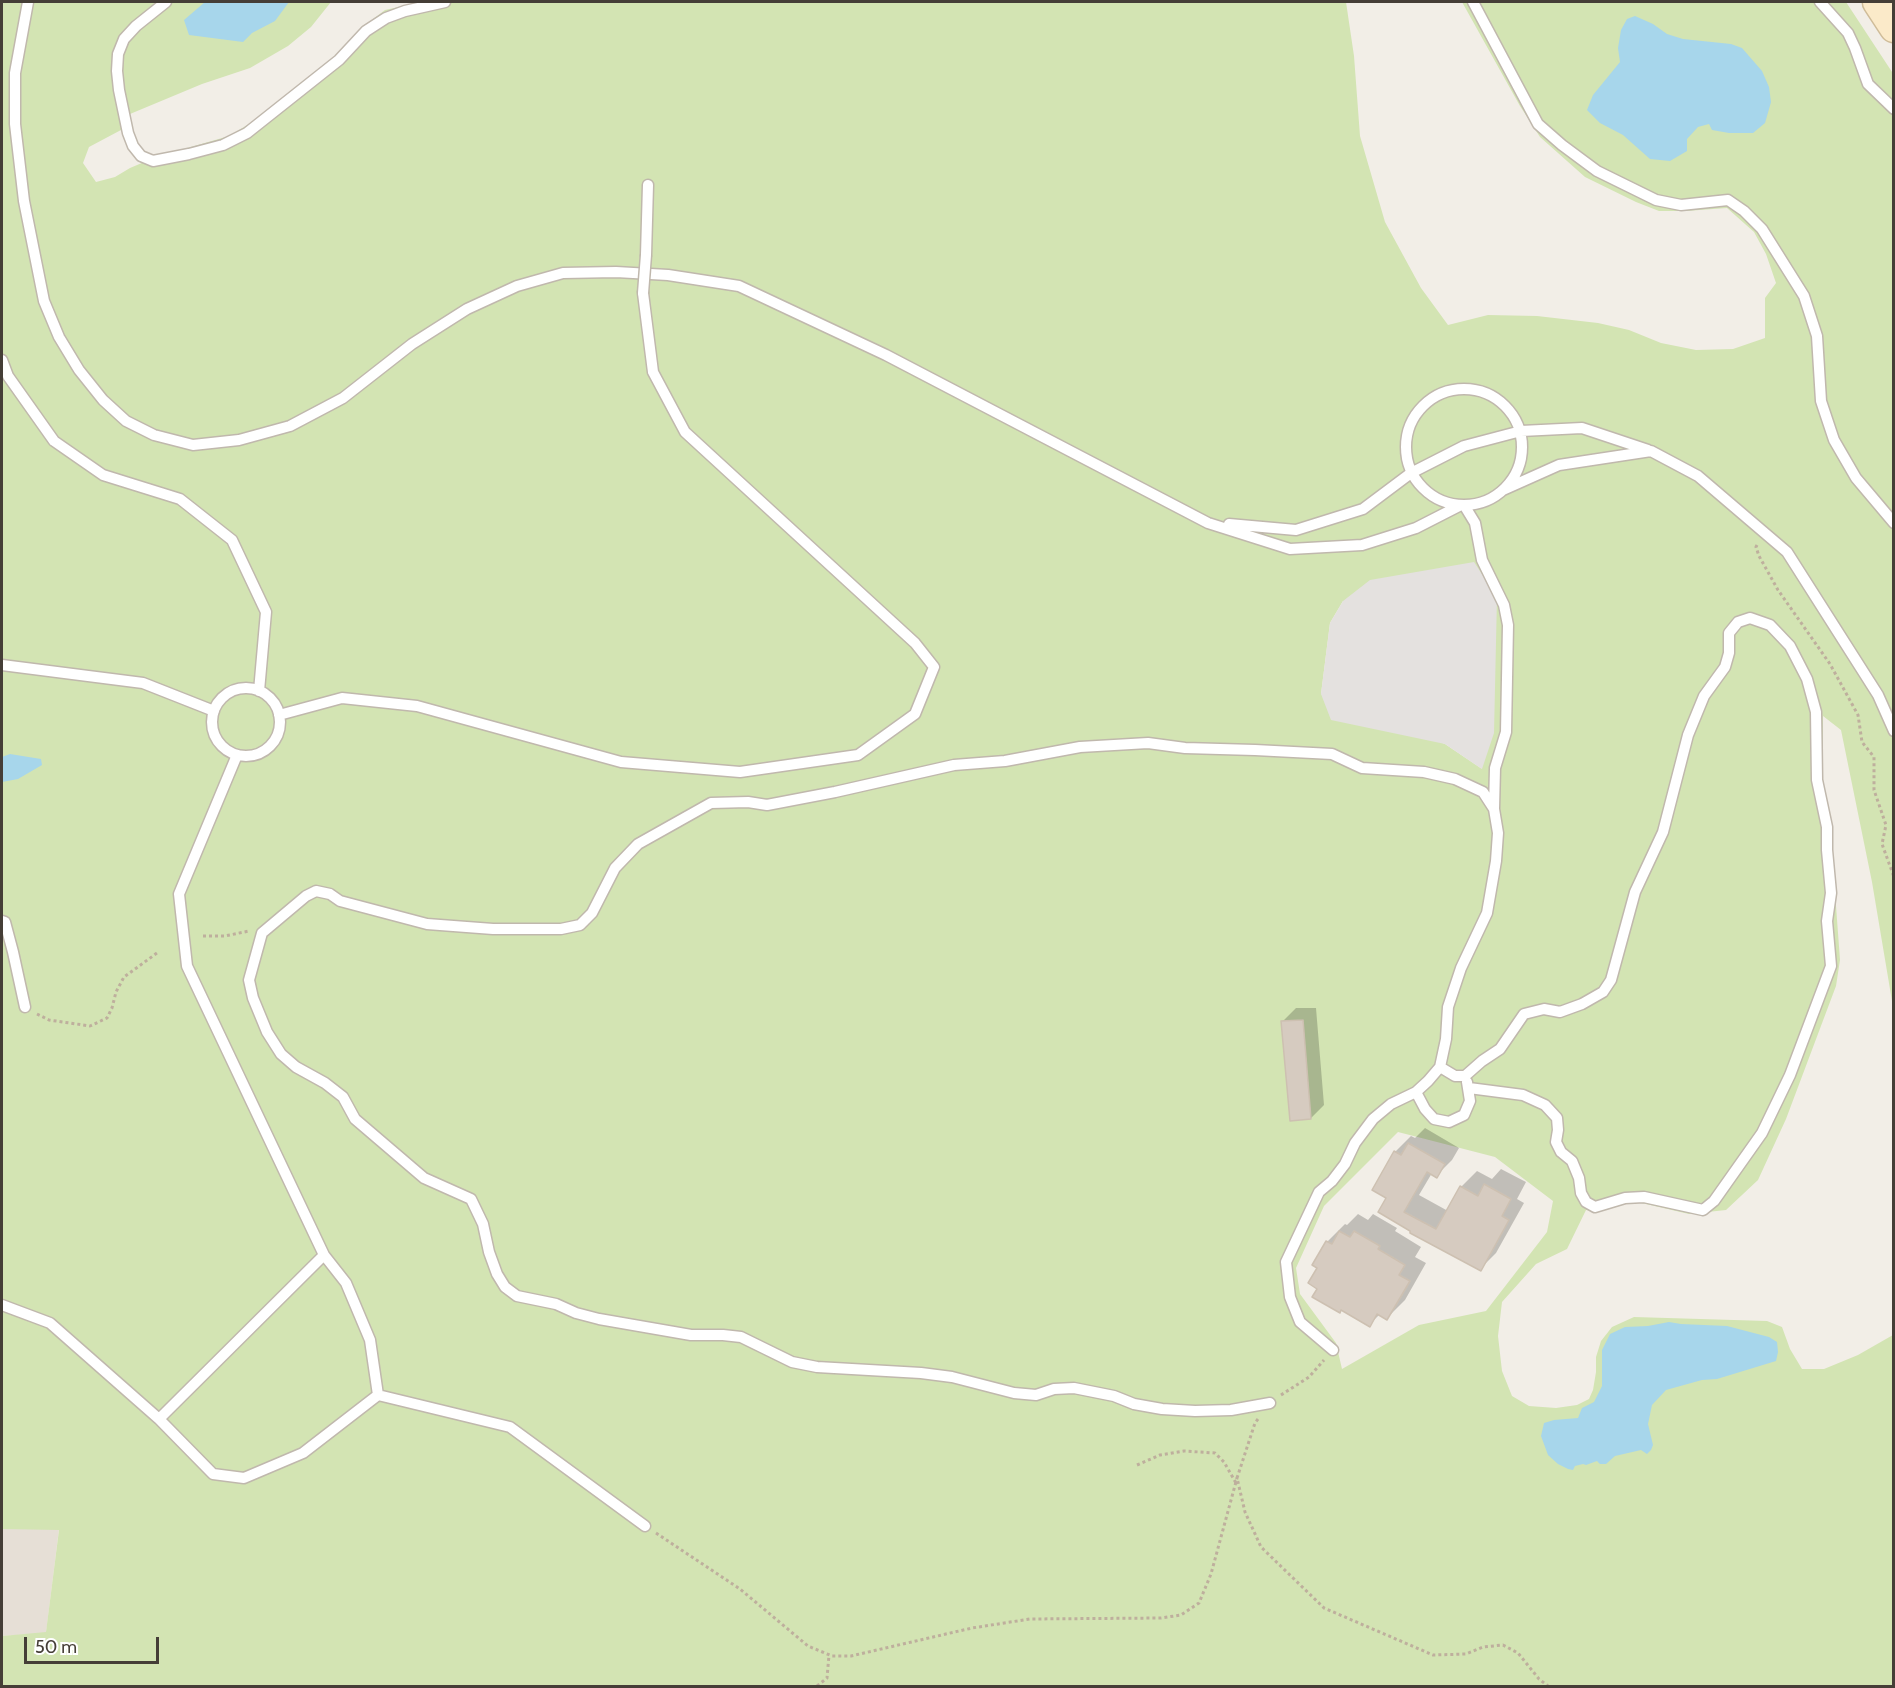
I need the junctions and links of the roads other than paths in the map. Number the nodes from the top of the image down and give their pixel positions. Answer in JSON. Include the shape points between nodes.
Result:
{"nodes":[{"id":1,"x":28,"y":2,"type":"edge"},
{"id":2,"x":166,"y":2,"type":"edge"},
{"id":3,"x":445,"y":2,"type":"edge"},
{"id":4,"x":1473,"y":2,"type":"edge"},
{"id":5,"x":1820,"y":2,"type":"edge"},
{"id":6,"x":1876,"y":2,"type":"edge"},
{"id":7,"x":1893,"y":28,"type":"edge"},
{"id":8,"x":1893,"y":109,"type":"edge"},
{"id":9,"x":648,"y":185,"type":"dead end"},
{"id":10,"x":2,"y":360,"type":"edge"},
{"id":11,"x":1521,"y":431,"type":"junction"},
{"id":12,"x":1651,"y":451,"type":"junction"},
{"id":13,"x":1411,"y":473,"type":"junction"},
{"id":14,"x":1503,"y":490,"type":"junction"},
{"id":15,"x":1463,"y":505,"type":"junction"},
{"id":16,"x":1208,"y":523,"type":"junction"},
{"id":17,"x":1893,"y":523,"type":"edge"},
{"id":18,"x":2,"y":666,"type":"edge"},
{"id":19,"x":259,"y":691,"type":"junction"},
{"id":20,"x":214,"y":711,"type":"junction"},
{"id":21,"x":279,"y":715,"type":"junction"},
{"id":22,"x":1893,"y":731,"type":"edge"},
{"id":23,"x":237,"y":755,"type":"junction"},
{"id":24,"x":1494,"y":809,"type":"junction"},
{"id":25,"x":2,"y":921,"type":"edge"},
{"id":26,"x":25,"y":1007,"type":"road end"},
{"id":27,"x":1440,"y":1066,"type":"junction"},
{"id":28,"x":1465,"y":1076,"type":"junction"},
{"id":29,"x":1469,"y":1088,"type":"junction"},
{"id":30,"x":1416,"y":1092,"type":"junction"},
{"id":31,"x":324,"y":1255,"type":"junction"},
{"id":32,"x":2,"y":1305,"type":"edge"},
{"id":33,"x":1333,"y":1350,"type":"road end"},
{"id":34,"x":378,"y":1395,"type":"junction"},
{"id":35,"x":1270,"y":1403,"type":"road end"},
{"id":36,"x":159,"y":1419,"type":"junction"},
{"id":37,"x":645,"y":1526,"type":"road end"}],
"edges":[{"from":1,"to":16,"type":"lane","via":[[15,73],[15,124],[24,201],[44,301],[59,337],[103,400],[126,421],[154,435],[193,446],[239,440],[290,426],[343,398],[412,344],[467,309],[517,286],[563,273],[668,275],[739,286],[799,313]]},
{"from":2,"to":3,"type":"lane","via":[[136,26],[124,39],[118,54],[119,90],[128,133],[141,156],[153,161],[223,145],[247,133],[380,22],[405,11]]},
{"from":4,"to":17,"type":"lane","via":[[1538,124],[1562,145],[1597,171],[1656,200],[1681,205],[1728,200],[1762,229],[1804,296],[1817,336],[1821,401],[1834,440],[1856,478]]},
{"from":5,"to":8,"type":"lane","via":[[1848,33],[1868,84]]},
{"from":6,"to":7,"type":"street"},
{"from":9,"to":21,"type":"lane","bridge":true,"via":[[643,293],[653,372],[685,432],[915,643],[934,667],[915,714],[858,755],[740,772],[621,762],[417,706],[342,698]]},
{"from":10,"to":19,"type":"lane","via":[[8,376],[54,441],[104,476],[180,499],[232,540],[266,612]]},
{"from":11,"to":12,"type":"lane","via":[[1582,428]]},
{"from":11,"to":13,"type":"lane","via":[[1464,446]]},
{"from":11,"to":13,"type":"lane","via":[[1508,407],[1498,399],[1479,390],[1443,392],[1429,399],[1415,414],[1406,435]]},
{"from":11,"to":14,"type":"lane","via":[[1522,453],[1516,473]]},
{"from":12,"to":14,"type":"lane","via":[[1559,465]]},
{"from":12,"to":22,"type":"lane","via":[[1698,477],[1787,552],[1878,695]]},
{"from":13,"to":15,"type":"lane","via":[[1426,492],[1444,502]]},
{"from":13,"to":16,"type":"lane","via":[[1363,509],[1296,530]]},
{"from":14,"to":15,"type":"lane","via":[[1484,501]]},
{"from":15,"to":16,"type":"lane","via":[[1416,528],[1362,545],[1290,549]]},
{"from":15,"to":24,"type":"lane","via":[[1475,523],[1482,560],[1504,605],[1508,625],[1506,732],[1495,768]]},
{"from":18,"to":20,"type":"lane","via":[[143,683]]},
{"from":19,"to":20,"type":"lane","via":[[237,689],[227,694]]},
{"from":19,"to":21,"type":"lane","via":[[275,705]]},
{"from":20,"to":23,"type":"lane","via":[[212,722],[219,743]]},
{"from":21,"to":23,"type":"lane","via":[[276,737],[269,746],[260,753]]},
{"from":23,"to":31,"type":"lane","via":[[179,894],[187,966]]},
{"from":24,"to":27,"type":"lane","via":[[1498,833],[1492,891],[1449,1007]]},
{"from":24,"to":35,"type":"lane","via":[[1483,792],[1455,779],[1424,772],[1362,768],[1332,754],[1148,743],[1080,747],[1005,761],[954,765],[767,805],[711,803],[638,844],[615,868],[592,913],[580,925],[493,930],[427,924],[316,891],[262,933],[249,980],[267,1032],[281,1054],[343,1096],[355,1119],[424,1178],[471,1199],[483,1224],[496,1274],[517,1296],[599,1319],[682,1334],[741,1337],[792,1362],[817,1367],[921,1373],[1036,1395],[1074,1388],[1162,1409],[1231,1410]]},
{"from":25,"to":26,"type":"lane"},
{"from":27,"to":28,"type":"lane","via":[[1455,1076]]},
{"from":27,"to":30,"type":"lane"},
{"from":28,"to":29,"type":"lane"},
{"from":28,"to":29,"type":"lane","via":[[1500,1049],[1524,1014],[1544,1009],[1560,1012],[1603,992],[1611,980],[1635,892],[1663,832],[1688,735],[1704,696],[1725,667],[1729,633],[1738,622],[1750,618],[1770,625],[1790,646],[1807,679],[1816,712],[1817,780],[1827,827],[1831,893],[1827,921],[1831,966],[1790,1075],[1757,1140],[1714,1201],[1702,1210],[1644,1197],[1594,1207],[1581,1194],[1572,1161],[1561,1152],[1557,1142],[1557,1118],[1545,1105],[1523,1095]]},
{"from":29,"to":30,"type":"lane","via":[[1470,1101],[1464,1116],[1449,1122],[1434,1119]]},
{"from":30,"to":33,"type":"lane","via":[[1391,1104],[1373,1119],[1345,1164],[1319,1192],[1286,1262],[1290,1297],[1300,1322]]},
{"from":31,"to":34,"type":"lane","via":[[346,1283],[370,1340]]},
{"from":31,"to":36,"type":"lane"},
{"from":32,"to":36,"type":"lane","via":[[50,1323]]},
{"from":34,"to":36,"type":"lane","via":[[303,1453],[244,1478],[213,1474]]},
{"from":34,"to":37,"type":"lane","via":[[510,1427]]}]}
